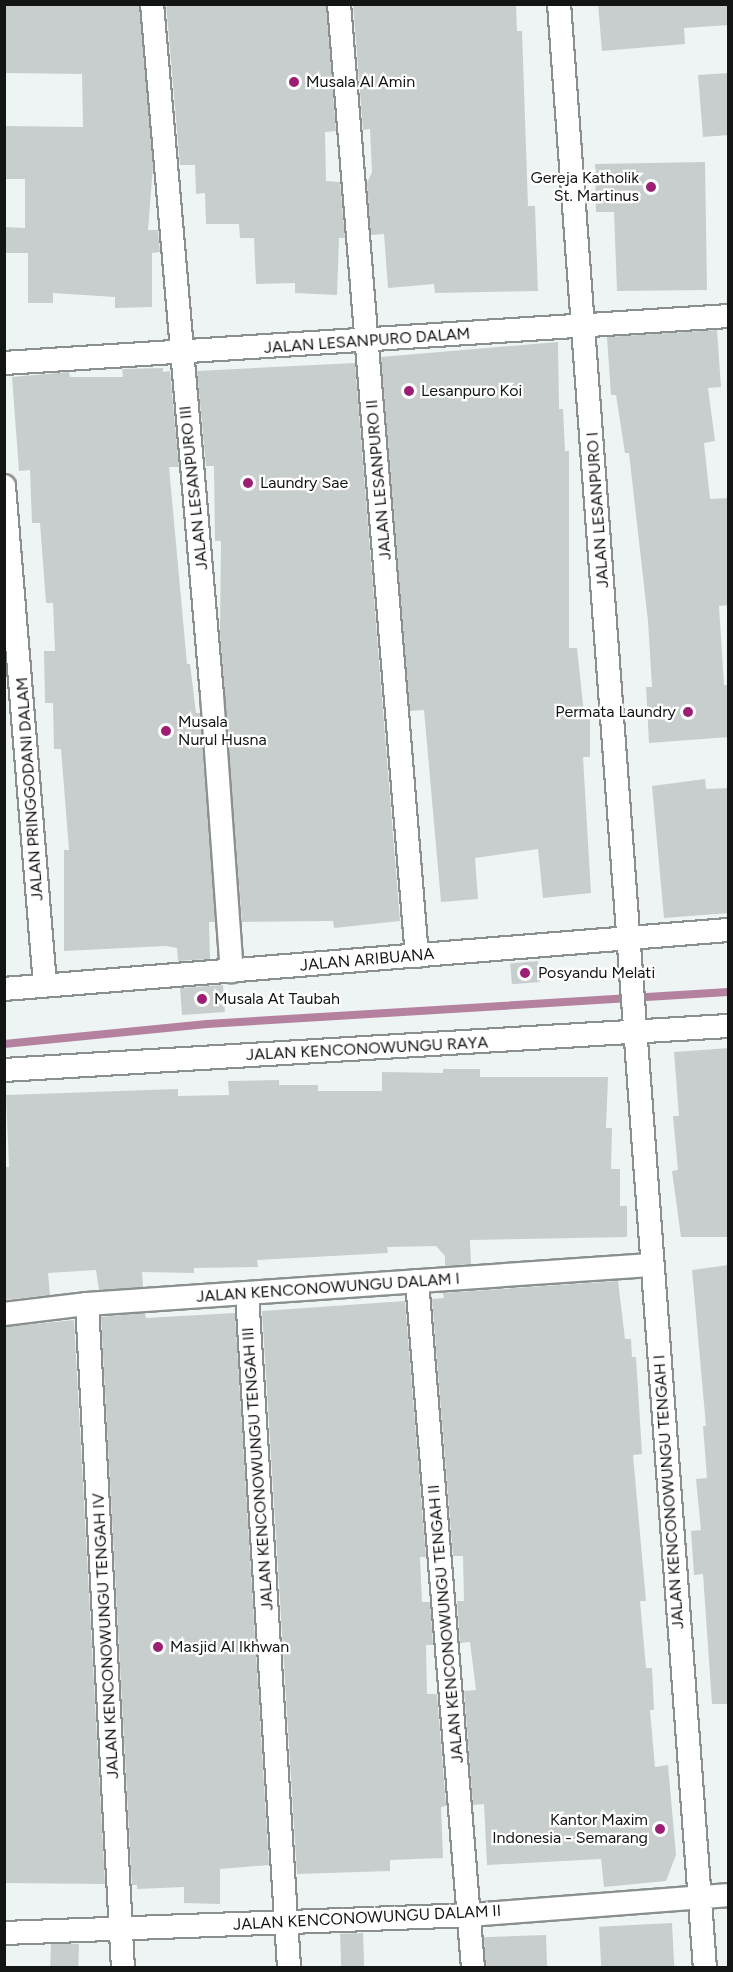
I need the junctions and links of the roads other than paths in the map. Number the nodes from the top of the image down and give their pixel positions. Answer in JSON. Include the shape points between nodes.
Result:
{"nodes":[{"id":1,"x":152,"y":4,"type":"edge"},
{"id":2,"x":339,"y":4,"type":"edge"},
{"id":3,"x":559,"y":4,"type":"edge"},
{"id":4,"x":729,"y":316,"type":"edge"},
{"id":5,"x":584,"y":323,"type":"junction"},
{"id":6,"x":368,"y":342,"type":"junction"},
{"id":7,"x":181,"y":353,"type":"junction"},
{"id":8,"x":4,"y":363,"type":"edge"},
{"id":9,"x":4,"y":486,"type":"edge"},
{"id":10,"x":11,"y":631,"type":"edge"},
{"id":11,"x":729,"y":930,"type":"edge"},
{"id":12,"x":631,"y":938,"type":"junction"},
{"id":13,"x":417,"y":956,"type":"junction"},
{"id":14,"x":232,"y":971,"type":"junction"},
{"id":15,"x":45,"y":985,"type":"junction"},
{"id":16,"x":4,"y":989,"type":"edge"},
{"id":17,"x":633,"y":1025,"type":"junction"},
{"id":18,"x":729,"y":1026,"type":"edge"},
{"id":19,"x":4,"y":1070,"type":"edge"},
{"id":20,"x":651,"y":1265,"type":"junction"},
{"id":21,"x":417,"y":1281,"type":"junction"},
{"id":22,"x":247,"y":1294,"type":"junction"},
{"id":23,"x":87,"y":1304,"type":"junction"},
{"id":24,"x":4,"y":1314,"type":"edge"},
{"id":25,"x":729,"y":1895,"type":"edge"},
{"id":26,"x":699,"y":1898,"type":"junction"},
{"id":27,"x":470,"y":1915,"type":"junction"},
{"id":28,"x":286,"y":1924,"type":"junction"},
{"id":29,"x":121,"y":1927,"type":"junction"},
{"id":30,"x":4,"y":1933,"type":"edge"},
{"id":31,"x":123,"y":1968,"type":"edge"},
{"id":32,"x":289,"y":1968,"type":"edge"},
{"id":33,"x":473,"y":1968,"type":"edge"},
{"id":34,"x":705,"y":1968,"type":"edge"}],
"edges":[{"from":1,"to":7,"type":"street","name":"JALAN LESANPURO III"},
{"from":2,"to":6,"type":"street","name":"JALAN LESANPURO II"},
{"from":3,"to":5,"type":"street","name":"JALAN LESANPURO I"},
{"from":4,"to":5,"type":"street","name":"JALAN LESANPURO DALAM"},
{"from":5,"to":6,"type":"street","name":"JALAN LESANPURO DALAM"},
{"from":5,"to":12,"type":"street","name":"JALAN LESANPURO I"},
{"from":6,"to":7,"type":"street","name":"JALAN LESANPURO DALAM"},
{"from":6,"to":13,"type":"street","name":"JALAN LESANPURO II"},
{"from":7,"to":8,"type":"street","name":"JALAN LESANPURO DALAM"},
{"from":7,"to":14,"type":"street","name":"JALAN LESANPURO III"},
{"from":9,"to":10,"type":"street","name":"JALAN PRINGGODANI DALAM"},
{"from":10,"to":15,"type":"street","name":"JALAN PRINGGODANI DALAM"},
{"from":11,"to":12,"type":"street","name":"JALAN ARIBUANA"},
{"from":12,"to":13,"type":"street","name":"JALAN ARIBUANA"},
{"from":12,"to":17,"type":"street","name":"JALAN LESANPURO I"},
{"from":13,"to":14,"type":"street","name":"JALAN ARIBUANA"},
{"from":14,"to":15,"type":"street","name":"JALAN ARIBUANA"},
{"from":15,"to":16,"type":"street","name":"JALAN ARIBUANA"},
{"from":17,"to":18,"type":"street","name":"JALAN KENCONOWUNGU RAYA"},
{"from":17,"to":19,"type":"street","name":"JALAN KENCONOWUNGU RAYA"},
{"from":17,"to":20,"type":"street","name":"JALAN KENCONOWUNGU TENGAH I"},
{"from":20,"to":21,"type":"street","name":"JALAN KENCONOWUNGU DALAM I"},
{"from":20,"to":26,"type":"street","name":"JALAN KENCONOWUNGU TENGAH I"},
{"from":21,"to":22,"type":"street","name":"JALAN KENCONOWUNGU DALAM I"},
{"from":21,"to":27,"type":"street","name":"JALAN KENCONOWUNGU TENGAH II"},
{"from":22,"to":23,"type":"street","name":"JALAN KENCONOWUNGU DALAM I"},
{"from":22,"to":28,"type":"street","name":"JALAN KENCONOWUNGU TENGAH III"},
{"from":23,"to":24,"type":"street","name":"JALAN KENCONOWUNGU DALAM I"},
{"from":23,"to":29,"type":"street","name":"JALAN KENCONOWUNGU TENGAH IV"},
{"from":25,"to":26,"type":"street","name":"JALAN KENCONOWUNGU DALAM II"},
{"from":26,"to":27,"type":"street","name":"JALAN KENCONOWUNGU DALAM II"},
{"from":26,"to":34,"type":"street","name":"JALAN KENCONOWUNGU TENGAH I"},
{"from":27,"to":28,"type":"street","name":"JALAN KENCONOWUNGU DALAM II"},
{"from":27,"to":33,"type":"street","name":"JALAN KENCONOWUNGU TENGAH II"},
{"from":28,"to":29,"type":"street","name":"JALAN KENCONOWUNGU DALAM II"},
{"from":28,"to":32,"type":"street","name":"JALAN KENCONOWUNGU TENGAH III"},
{"from":29,"to":30,"type":"street","name":"JALAN KENCONOWUNGU DALAM II"},
{"from":29,"to":31,"type":"street","name":"JALAN KENCONOWUNGU TENGAH IV"}]}
